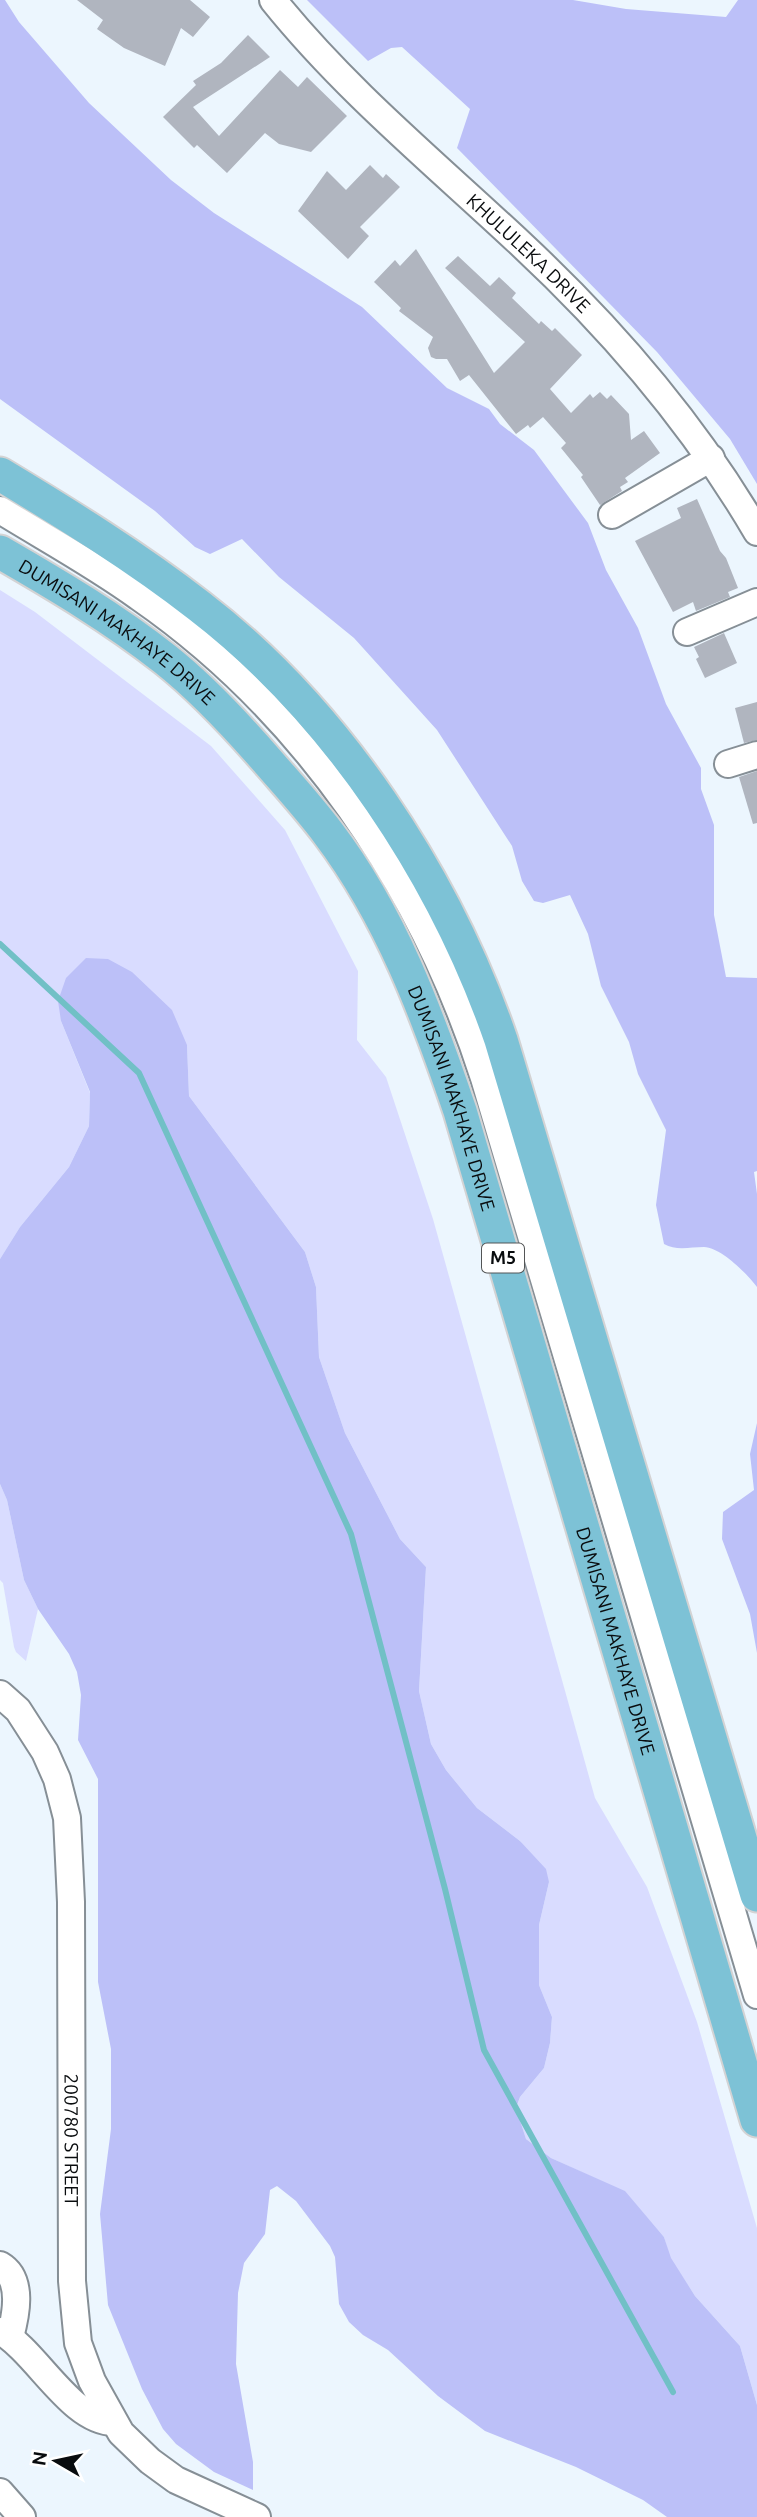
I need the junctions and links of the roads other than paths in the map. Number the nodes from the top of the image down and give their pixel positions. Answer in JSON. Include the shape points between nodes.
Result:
{"nodes":[{"id":1,"x":273,"y":0,"type":"edge"},
{"id":2,"x":711,"y":458,"type":"junction"},
{"id":3,"x":0,"y":474,"type":"edge"},
{"id":4,"x":0,"y":510,"type":"edge"},
{"id":5,"x":612,"y":515,"type":"dead end"},
{"id":6,"x":757,"y":532,"type":"edge"},
{"id":7,"x":0,"y":552,"type":"edge"},
{"id":8,"x":757,"y":602,"type":"edge"},
{"id":9,"x":687,"y":632,"type":"dead end"},
{"id":10,"x":757,"y":755,"type":"edge"},
{"id":11,"x":728,"y":764,"type":"dead end"},
{"id":12,"x":0,"y":1694,"type":"edge"},
{"id":13,"x":757,"y":1895,"type":"edge"},
{"id":14,"x":757,"y":1995,"type":"edge"},
{"id":15,"x":757,"y":2120,"type":"edge"},
{"id":16,"x":0,"y":2265,"type":"edge"},
{"id":17,"x":5,"y":2334,"type":"edge"},
{"id":18,"x":114,"y":2423,"type":"junction"},
{"id":19,"x":0,"y":2492,"type":"edge"},
{"id":20,"x":22,"y":2517,"type":"edge"},
{"id":21,"x":257,"y":2517,"type":"edge"}],
"edges":[{"from":1,"to":2,"type":"street","name":"KHULULEKA DRIVE","via":[[355,90],[620,342]]},
{"from":2,"to":5,"type":"street"},
{"from":2,"to":6,"type":"street","name":"KHULULEKA DRIVE"},
{"from":3,"to":13,"type":"main road","via":[[89,527],[200,607],[275,673],[329,734],[398,825],[443,904],[478,977],[501,1040]]},
{"from":4,"to":14,"type":"street","via":[[141,598],[249,690],[341,794],[374,842],[432,947],[484,1079]]},
{"from":7,"to":15,"type":"main road","name":"DUMISANI MAKHAYE DRIVE","number":"M5","via":[[96,609],[166,660],[221,711],[329,834],[402,959],[460,1111]]},
{"from":8,"to":9,"type":"street"},
{"from":10,"to":11,"type":"street"},
{"from":12,"to":18,"type":"street","name":"200780 STREET","via":[[18,1710],[46,1752],[67,1818],[72,2281],[78,2343]]},
{"from":16,"to":17,"type":"street","via":[[15,2286],[17,2312]]},
{"from":17,"to":18,"type":"street","via":[[73,2402],[102,2422]]},
{"from":18,"to":21,"type":"street","name":"200780 STREET","via":[[150,2461],[176,2480]]},
{"from":19,"to":20,"type":"street"}]}
